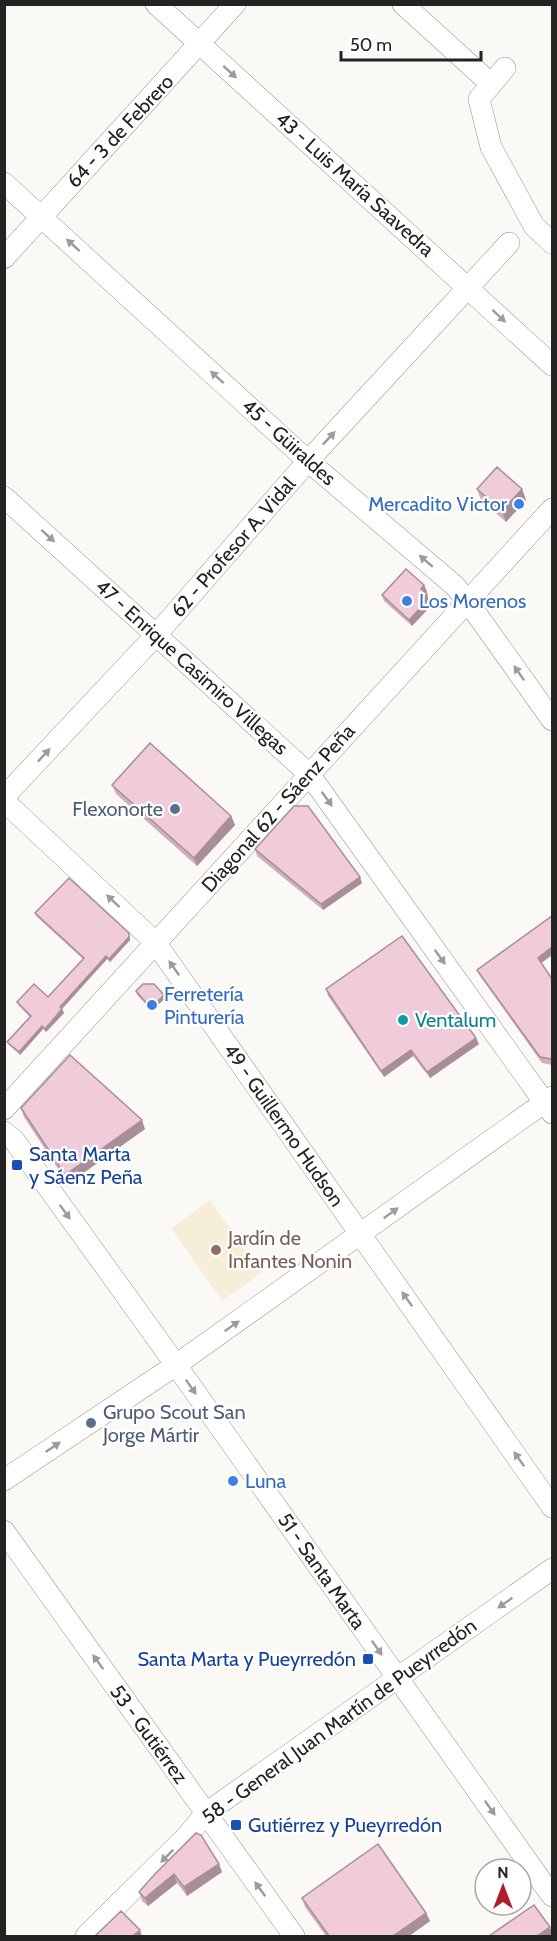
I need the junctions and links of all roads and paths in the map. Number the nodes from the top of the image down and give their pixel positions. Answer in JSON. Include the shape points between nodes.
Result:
{"nodes":[{"id":1,"x":156,"y":4,"type":"edge"},
{"id":2,"x":235,"y":4,"type":"edge"},
{"id":3,"x":403,"y":4,"type":"edge"},
{"id":4,"x":200,"y":44,"type":"junction"},
{"id":5,"x":4,"y":183,"type":"edge"},
{"id":6,"x":42,"y":217,"type":"junction"},
{"id":7,"x":509,"y":243,"type":"dead end"},
{"id":8,"x":552,"y":243,"type":"edge"},
{"id":9,"x":4,"y":258,"type":"edge"},
{"id":10,"x":469,"y":287,"type":"junction"},
{"id":11,"x":552,"y":365,"type":"edge"},
{"id":12,"x":308,"y":461,"type":"junction"},
{"id":13,"x":4,"y":497,"type":"edge"},
{"id":14,"x":552,"y":509,"type":"edge"},
{"id":15,"x":468,"y":602,"type":"junction"},
{"id":16,"x":157,"y":634,"type":"junction"},
{"id":17,"x":552,"y":720,"type":"edge"},
{"id":18,"x":309,"y":774,"type":"junction"},
{"id":19,"x":4,"y":799,"type":"edge"},
{"id":20,"x":155,"y":942,"type":"junction"},
{"id":21,"x":550,"y":1105,"type":"edge"},
{"id":22,"x":4,"y":1109,"type":"edge"},
{"id":23,"x":4,"y":1132,"type":"edge"},
{"id":24,"x":362,"y":1234,"type":"junction"},
{"id":25,"x":176,"y":1365,"type":"junction"},
{"id":26,"x":4,"y":1480,"type":"edge"},
{"id":27,"x":552,"y":1507,"type":"edge"},
{"id":28,"x":4,"y":1532,"type":"edge"},
{"id":29,"x":552,"y":1569,"type":"edge"},
{"id":30,"x":398,"y":1678,"type":"junction"},
{"id":31,"x":206,"y":1813,"type":"junction"},
{"id":32,"x":552,"y":1896,"type":"edge"},
{"id":33,"x":86,"y":1936,"type":"edge"},
{"id":34,"x":294,"y":1936,"type":"edge"}],
"edges":[{"from":1,"to":4,"type":"street","name":"43 - Luis María Saavedra"},
{"from":2,"to":4,"type":"street","name":"64 - 3 de Febrero"},
{"from":3,"to":8,"type":"street","via":[[498,76],[479,99],[491,147],[534,226]]},
{"from":4,"to":6,"type":"street","name":"64 - 3 de Febrero"},
{"from":4,"to":10,"type":"street","name":"43 - Luis María Saavedra","one_way":true},
{"from":5,"to":6,"type":"street","name":"45 - Güiraldes"},
{"from":6,"to":9,"type":"street","name":"64 - 3 de Febrero"},
{"from":12,"to":6,"type":"street","name":"45 - Güiraldes","one_way":true},
{"from":7,"to":10,"type":"street","name":"62 - Profesor A. Vidal"},
{"from":10,"to":11,"type":"street","name":"43 - Luis María Saavedra","one_way":true},
{"from":12,"to":10,"type":"street","name":"62 - Profesor A. Vidal","one_way":true},
{"from":15,"to":12,"type":"street","name":"45 - Güiraldes","one_way":true,"via":[[455,586]]},
{"from":12,"to":16,"type":"street","name":"62 - Profesor A. Vidal"},
{"from":13,"to":16,"type":"street","name":"47 - Enrique Casimiro Villegas","one_way":true},
{"from":14,"to":15,"type":"street","name":"Diagonal 62 - Sáenz Peña"},
{"from":17,"to":15,"type":"street","name":"45 - Güiraldes","one_way":true},
{"from":15,"to":18,"type":"street","name":"Diagonal 62 - Sáenz Peña"},
{"from":16,"to":18,"type":"street","name":"47 - Enrique Casimiro Villegas"},
{"from":19,"to":16,"type":"street","name":"62 - Profesor A. Vidal","one_way":true},
{"from":18,"to":20,"type":"street","name":"Diagonal 62 - Sáenz Peña"},
{"from":18,"to":21,"type":"street","name":"47 - Enrique Casimiro Villegas","one_way":true},
{"from":20,"to":19,"type":"street","name":"49 - Guillermo Hudson","one_way":true},
{"from":20,"to":22,"type":"street","name":"Diagonal 62 - Sáenz Peña"},
{"from":24,"to":20,"type":"street","name":"49 - Guillermo Hudson","one_way":true},
{"from":24,"to":21,"type":"street","one_way":true},
{"from":23,"to":25,"type":"street","name":"51 - Santa Marta","one_way":true,"via":[[14,1140]]},
{"from":25,"to":24,"type":"street","one_way":true},
{"from":27,"to":24,"type":"street","name":"49 - Guillermo Hudson","one_way":true},
{"from":26,"to":25,"type":"street","one_way":true},
{"from":25,"to":30,"type":"street","name":"51 - Santa Marta","one_way":true},
{"from":31,"to":28,"type":"street","name":"53 - Gutiérrez","one_way":true},
{"from":29,"to":30,"type":"street","name":"58 - General Juan Martín de Pueyrredón","one_way":true},
{"from":30,"to":31,"type":"street","name":"58 - General Juan Martín de Pueyrredón"},
{"from":30,"to":32,"type":"street","name":"51 - Santa Marta","one_way":true},
{"from":31,"to":33,"type":"street","name":"58 - General Juan Martín de Pueyrredón","one_way":true},
{"from":34,"to":31,"type":"street","name":"53 - Gutiérrez","one_way":true}]}
